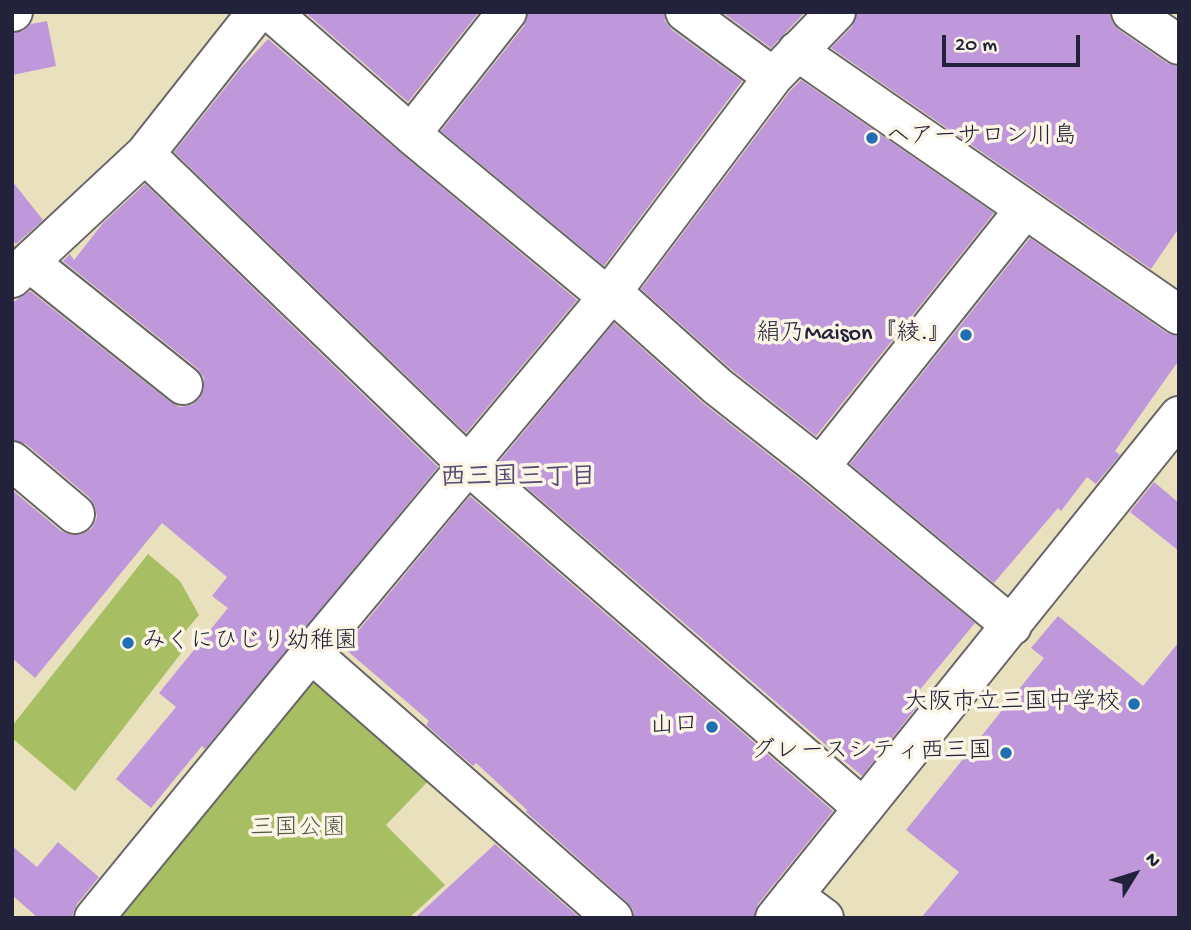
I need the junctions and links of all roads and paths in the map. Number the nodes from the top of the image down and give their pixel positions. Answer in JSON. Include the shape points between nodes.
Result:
{"nodes":[{"id":1,"x":257,"y":12,"type":"edge"},
{"id":2,"x":271,"y":12,"type":"edge"},
{"id":3,"x":507,"y":12,"type":"edge"},
{"id":4,"x":685,"y":12,"type":"edge"},
{"id":5,"x":836,"y":12,"type":"edge"},
{"id":6,"x":1131,"y":12,"type":"edge"},
{"id":7,"x":1179,"y":45,"type":"edge"},
{"id":8,"x":785,"y":64,"type":"junction"},
{"id":9,"x":411,"y":134,"type":"junction"},
{"id":10,"x":145,"y":153,"type":"junction"},
{"id":11,"x":1025,"y":209,"type":"junction"},
{"id":12,"x":21,"y":270,"type":"edge"},
{"id":13,"x":610,"y":295,"type":"junction"},
{"id":14,"x":1179,"y":315,"type":"edge"},
{"id":15,"x":183,"y":385,"type":"dead end"},
{"id":16,"x":1179,"y":416,"type":"edge"},
{"id":17,"x":12,"y":461,"type":"edge"},
{"id":18,"x":469,"y":466,"type":"junction"},
{"id":19,"x":820,"y":467,"type":"junction"},
{"id":20,"x":75,"y":514,"type":"dead end"},
{"id":21,"x":1012,"y":626,"type":"junction"},
{"id":22,"x":311,"y":653,"type":"junction"},
{"id":23,"x":862,"y":807,"type":"junction"},
{"id":24,"x":784,"y":906,"type":"edge"},
{"id":25,"x":94,"y":918,"type":"edge"},
{"id":26,"x":613,"y":918,"type":"edge"},
{"id":27,"x":824,"y":918,"type":"edge"}],
"edges":[{"from":1,"to":10,"type":"street"},
{"from":2,"to":9,"type":"street"},
{"from":3,"to":9,"type":"street"},
{"from":4,"to":8,"type":"street"},
{"from":5,"to":8,"type":"street"},
{"from":6,"to":7,"type":"street"},
{"from":8,"to":11,"type":"street"},
{"from":8,"to":13,"type":"street"},
{"from":9,"to":13,"type":"street"},
{"from":10,"to":12,"type":"street"},
{"from":10,"to":18,"type":"street"},
{"from":11,"to":14,"type":"street"},
{"from":11,"to":19,"type":"street"},
{"from":12,"to":15,"type":"street"},
{"from":13,"to":18,"type":"street"},
{"from":13,"to":19,"type":"street"},
{"from":16,"to":21,"type":"street"},
{"from":17,"to":20,"type":"street"},
{"from":18,"to":22,"type":"street"},
{"from":18,"to":23,"type":"street"},
{"from":19,"to":21,"type":"street"},
{"from":21,"to":23,"type":"street"},
{"from":22,"to":25,"type":"street"},
{"from":22,"to":26,"type":"street"},
{"from":23,"to":24,"type":"street"},
{"from":24,"to":27,"type":"street"}]}
